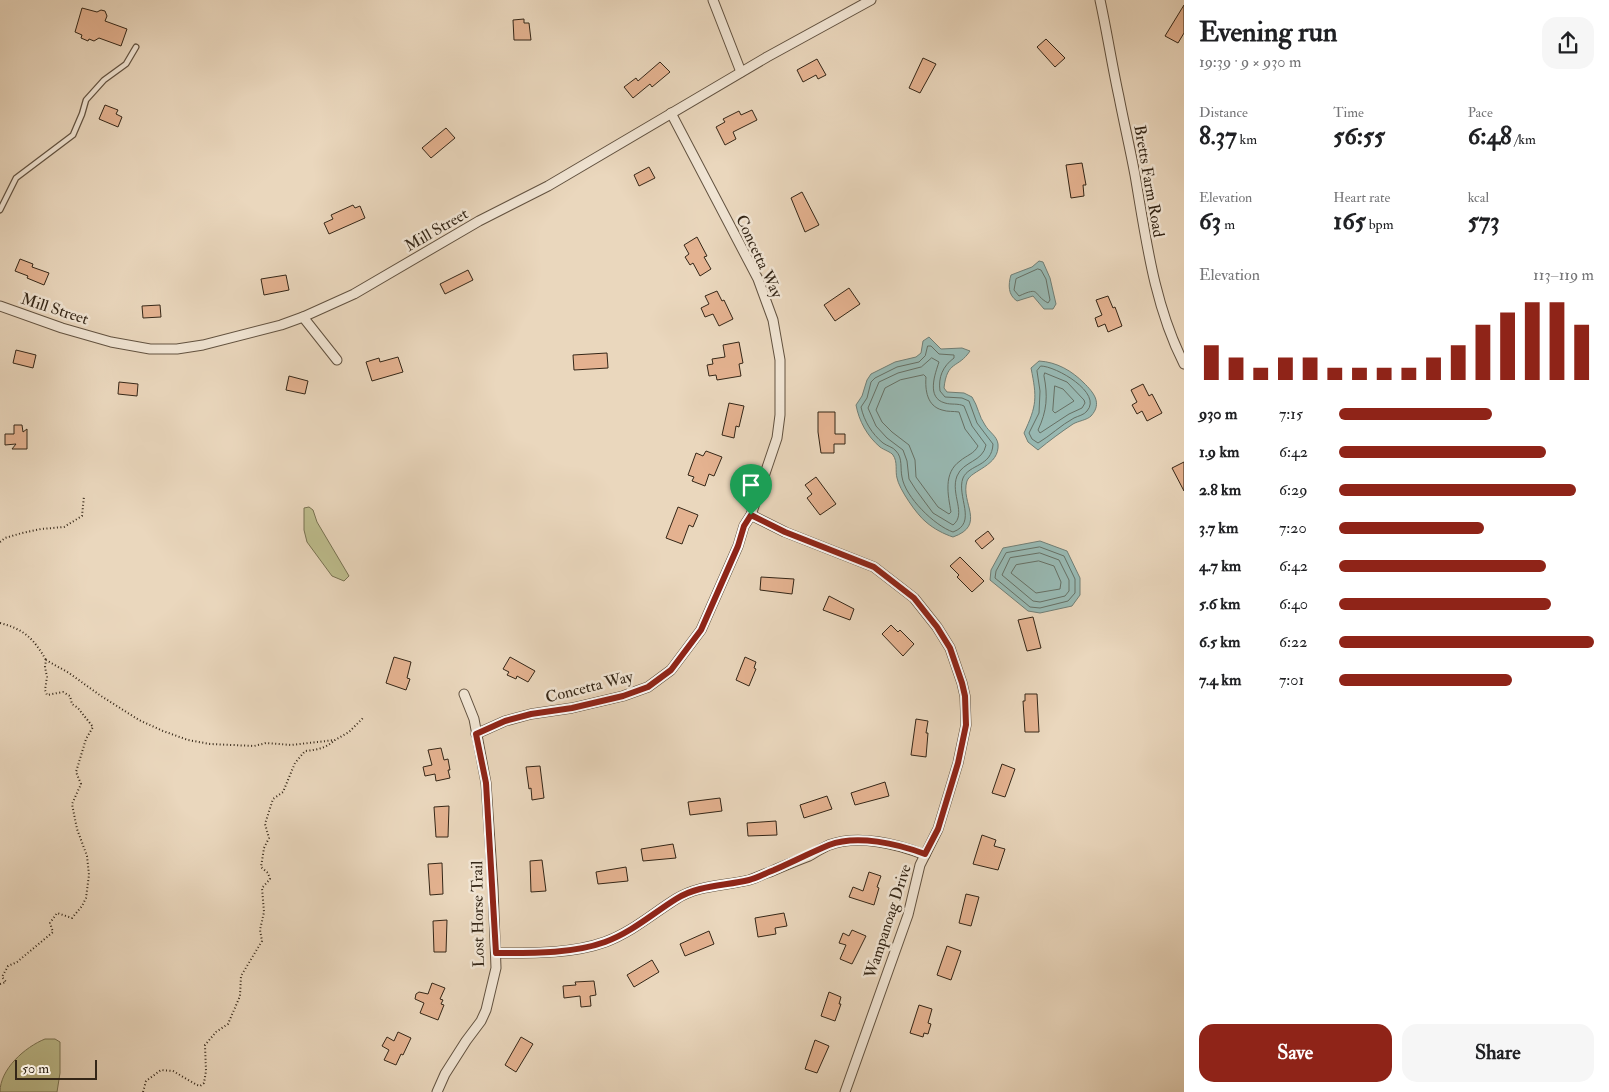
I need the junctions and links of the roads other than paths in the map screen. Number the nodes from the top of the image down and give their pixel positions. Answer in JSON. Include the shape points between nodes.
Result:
{"nodes":[{"id":1,"x":714,"y":0,"type":"edge"},
{"id":2,"x":871,"y":0,"type":"edge"},
{"id":3,"x":1100,"y":0,"type":"edge"},
{"id":4,"x":136,"y":47,"type":"dead end"},
{"id":5,"x":741,"y":72,"type":"junction"},
{"id":6,"x":671,"y":113,"type":"junction"},
{"id":7,"x":0,"y":210,"type":"edge"},
{"id":8,"x":0,"y":306,"type":"edge"},
{"id":9,"x":303,"y":318,"type":"junction"},
{"id":10,"x":337,"y":360,"type":"dead end"},
{"id":11,"x":1184,"y":364,"type":"edge"},
{"id":12,"x":751,"y":515,"type":"junction"},
{"id":13,"x":464,"y":694,"type":"dead end"},
{"id":14,"x":476,"y":734,"type":"junction"},
{"id":15,"x":925,"y":854,"type":"junction"},
{"id":16,"x":496,"y":953,"type":"junction"},
{"id":17,"x":437,"y":1092,"type":"edge"},
{"id":18,"x":845,"y":1092,"type":"edge"}],
"edges":[{"from":1,"to":5,"type":"street"},
{"from":2,"to":5,"type":"street","name":"Mill Street"},
{"from":3,"to":11,"type":"street","name":"Bretts Farm Road","via":[[1148,254],[1164,320]]},
{"from":4,"to":7,"type":"lane","via":[[126,64],[104,80],[86,100],[73,135],[16,178]]},
{"from":5,"to":6,"type":"street","name":"Mill Street"},
{"from":6,"to":9,"type":"street","name":"Mill Street","via":[[548,186],[479,221],[354,294]]},
{"from":6,"to":12,"type":"street","name":"Concetta Way","via":[[758,280],[773,320],[780,360],[779,422],[777,438]]},
{"from":8,"to":9,"type":"street","name":"Mill Street","via":[[62,328],[150,349],[203,345]]},
{"from":9,"to":10,"type":"street"},
{"from":12,"to":14,"type":"street","name":"Concetta Way","via":[[701,630],[671,670],[648,687],[623,696],[531,714]]},
{"from":12,"to":15,"type":"street","name":"Wampanoag Drive","via":[[874,567],[914,598],[950,648],[962,683],[966,725],[938,829]]},
{"from":13,"to":14,"type":"street","name":"Lost Horse Trail"},
{"from":14,"to":16,"type":"street","name":"Lost Horse Trail","via":[[486,783]]},
{"from":15,"to":16,"type":"street","via":[[880,842],[841,842],[750,880],[712,886],[676,898],[631,931],[592,946]]},
{"from":15,"to":18,"type":"street","name":"Wampanoag Drive","via":[[908,915]]},
{"from":16,"to":17,"type":"street","name":"Lost Horse Trail","via":[[496,968],[486,1010]]}]}
